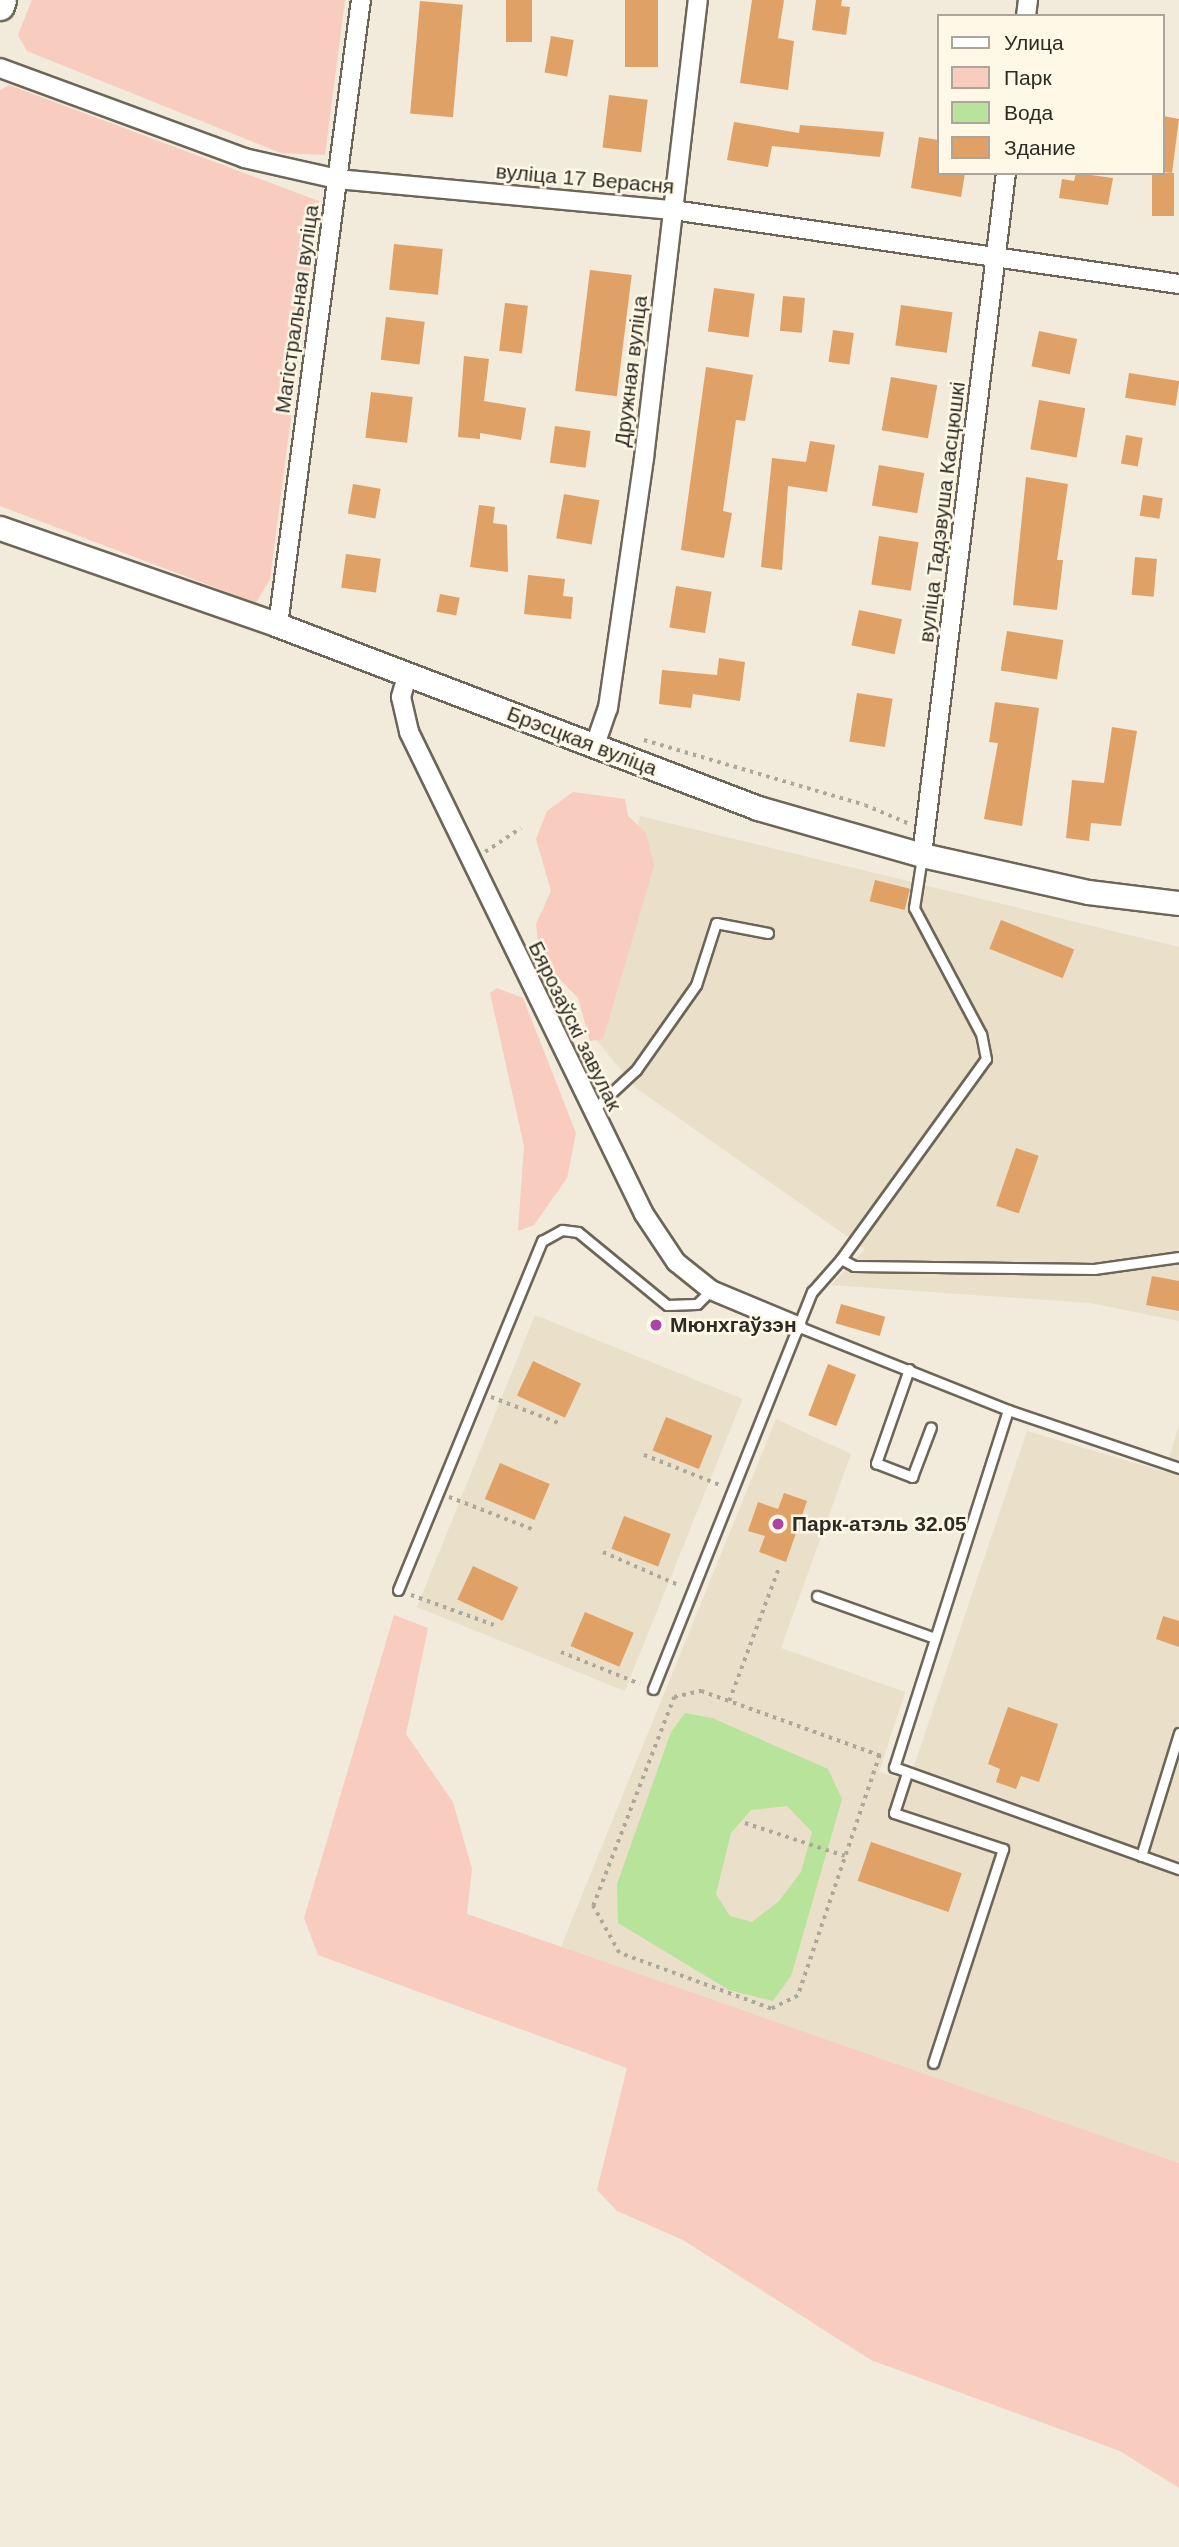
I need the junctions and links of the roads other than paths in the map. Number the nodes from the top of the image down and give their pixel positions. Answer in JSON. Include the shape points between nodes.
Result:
{"nodes":[{"id":1,"x":2,"y":0,"type":"edge"},
{"id":2,"x":361,"y":0,"type":"edge"},
{"id":3,"x":698,"y":0,"type":"edge"},
{"id":4,"x":0,"y":6,"type":"edge"},
{"id":5,"x":0,"y":68,"type":"edge"},
{"id":6,"x":1006,"y":175,"type":"edge"},
{"id":7,"x":337,"y":179,"type":"junction"},
{"id":8,"x":673,"y":210,"type":"junction"},
{"id":9,"x":995,"y":257,"type":"junction"},
{"id":10,"x":1179,"y":284,"type":"edge"},
{"id":11,"x":0,"y":527,"type":"edge"},
{"id":12,"x":278,"y":625,"type":"junction"},
{"id":13,"x":407,"y":676,"type":"junction"},
{"id":14,"x":595,"y":745,"type":"junction"},
{"id":15,"x":922,"y":855,"type":"junction"},
{"id":16,"x":1179,"y":903,"type":"edge"},
{"id":17,"x":768,"y":933,"type":"dead end"},
{"id":18,"x":590,"y":1112,"type":"junction"},
{"id":19,"x":1179,"y":1256,"type":"edge"},
{"id":20,"x":841,"y":1259,"type":"junction"},
{"id":21,"x":711,"y":1290,"type":"junction"},
{"id":22,"x":797,"y":1326,"type":"junction"},
{"id":23,"x":909,"y":1369,"type":"junction"},
{"id":24,"x":1008,"y":1410,"type":"junction"},
{"id":25,"x":931,"y":1427,"type":"dead end"},
{"id":26,"x":1179,"y":1468,"type":"edge"},
{"id":27,"x":398,"y":1590,"type":"road end"},
{"id":28,"x":817,"y":1596,"type":"dead end"},
{"id":29,"x":935,"y":1638,"type":"junction"},
{"id":30,"x":653,"y":1689,"type":"road end"},
{"id":31,"x":1179,"y":1733,"type":"edge"},
{"id":32,"x":906,"y":1773,"type":"junction"},
{"id":33,"x":1141,"y":1856,"type":"junction"},
{"id":34,"x":1179,"y":1869,"type":"edge"},
{"id":35,"x":933,"y":2063,"type":"dead end"}],
"edges":[{"from":1,"to":4,"type":"main road"},
{"from":2,"to":7,"type":"street","name":"Магістральная вуліца"},
{"from":3,"to":8,"type":"street","name":"Дружная вуліца"},
{"from":5,"to":7,"type":"street","name":"вуліца 17 Верасня","via":[[244,158]]},
{"from":6,"to":9,"type":"street","name":"вуліца Тадэвуша Касцюшкі"},
{"from":7,"to":8,"type":"street","name":"вуліца 17 Верасня"},
{"from":7,"to":12,"type":"street","name":"Магістральная вуліца"},
{"from":8,"to":9,"type":"street","name":"вуліца 17 Верасня"},
{"from":8,"to":14,"type":"street","name":"Дружная вуліца","via":[[610,695]]},
{"from":9,"to":10,"type":"street","name":"вуліца 17 Верасня"},
{"from":9,"to":15,"type":"street","name":"вуліца Тадэвуша Касцюшкі"},
{"from":11,"to":12,"type":"street","name":"Брэсцкая вуліца"},
{"from":12,"to":13,"type":"street","name":"Брэсцкая вуліца"},
{"from":13,"to":14,"type":"street","name":"Брэсцкая вуліца"},
{"from":13,"to":18,"type":"street","name":"Бярозаўскі завулак","via":[[401,697],[409,732]]},
{"from":14,"to":15,"type":"street","name":"Брэсцкая вуліца","via":[[758,808]]},
{"from":15,"to":16,"type":"street","name":"Брэсцкая вуліца","via":[[1088,892]]},
{"from":15,"to":20,"type":"lane","via":[[914,908],[981,1034],[986,1059]]},
{"from":17,"to":18,"type":"lane","via":[[716,923],[696,985],[636,1070]]},
{"from":18,"to":21,"type":"street","name":"Бярозаўскі завулак","via":[[669,1252]]},
{"from":19,"to":20,"type":"lane","via":[[1094,1269],[854,1266]]},
{"from":20,"to":22,"type":"lane","via":[[812,1292]]},
{"from":21,"to":22,"type":"street","name":"Бярозаўскі завулак"},
{"from":21,"to":27,"type":"lane","via":[[697,1304],[667,1306],[579,1232],[562,1230],[542,1241]]},
{"from":22,"to":23,"type":"lane"},
{"from":22,"to":30,"type":"lane"},
{"from":23,"to":24,"type":"lane"},
{"from":23,"to":25,"type":"lane","via":[[876,1463],[912,1477]]},
{"from":24,"to":26,"type":"lane"},
{"from":24,"to":29,"type":"lane"},
{"from":28,"to":29,"type":"lane"},
{"from":29,"to":32,"type":"lane","via":[[894,1767]]},
{"from":31,"to":33,"type":"lane"},
{"from":32,"to":33,"type":"lane"},
{"from":32,"to":35,"type":"lane","via":[[894,1813],[1003,1849]]},
{"from":33,"to":34,"type":"lane"}]}
